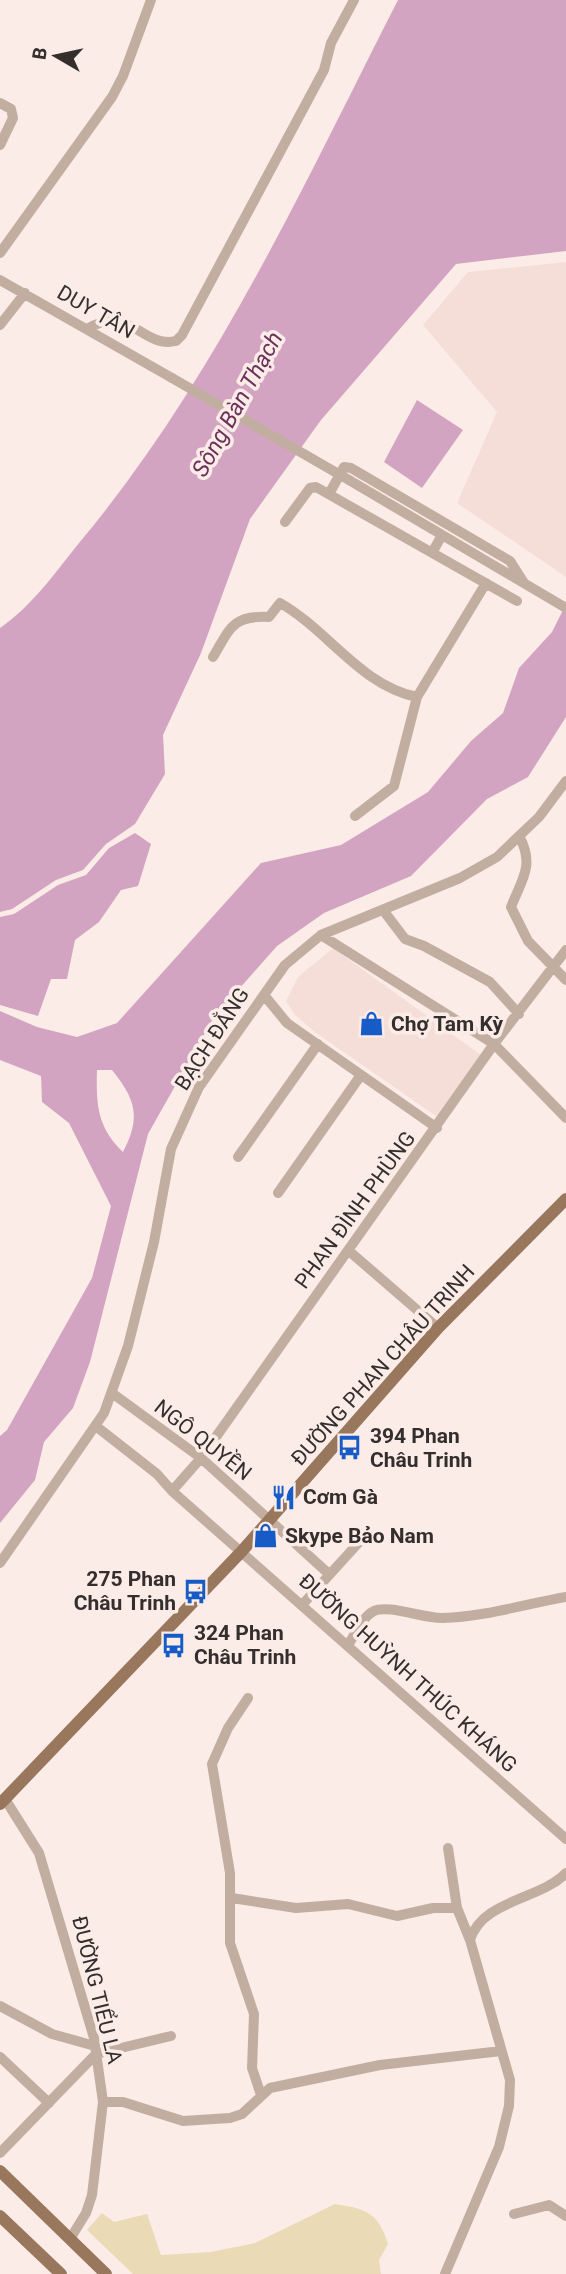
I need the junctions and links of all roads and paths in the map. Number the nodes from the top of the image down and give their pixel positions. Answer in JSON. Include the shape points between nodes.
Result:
{"nodes":[{"id":1,"x":151,"y":0,"type":"edge"},
{"id":2,"x":354,"y":0,"type":"edge"},
{"id":3,"x":0,"y":103,"type":"edge"},
{"id":4,"x":0,"y":145,"type":"edge"},
{"id":5,"x":0,"y":253,"type":"edge"},
{"id":6,"x":0,"y":281,"type":"edge"},
{"id":7,"x":25,"y":293,"type":"junction"},
{"id":8,"x":0,"y":325,"type":"edge"},
{"id":9,"x":88,"y":329,"type":"junction"},
{"id":10,"x":329,"y":494,"type":"junction"},
{"id":11,"x":285,"y":522,"type":"dead end"},
{"id":12,"x":442,"y":535,"type":"junction"},
{"id":13,"x":432,"y":553,"type":"junction"},
{"id":14,"x":486,"y":583,"type":"junction"},
{"id":15,"x":524,"y":583,"type":"junction"},
{"id":16,"x":517,"y":601,"type":"dead end"},
{"id":17,"x":566,"y":608,"type":"edge"},
{"id":18,"x":213,"y":657,"type":"dead end"},
{"id":19,"x":418,"y":697,"type":"junction"},
{"id":20,"x":566,"y":781,"type":"edge"},
{"id":21,"x":355,"y":816,"type":"dead end"},
{"id":22,"x":519,"y":836,"type":"junction"},
{"id":23,"x":383,"y":910,"type":"junction"},
{"id":24,"x":321,"y":935,"type":"junction"},
{"id":25,"x":566,"y":950,"type":"edge"},
{"id":26,"x":554,"y":967,"type":"junction"},
{"id":27,"x":566,"y":981,"type":"edge"},
{"id":28,"x":264,"y":995,"type":"junction"},
{"id":29,"x":519,"y":1014,"type":"junction"},
{"id":30,"x":317,"y":1044,"type":"junction"},
{"id":31,"x":494,"y":1044,"type":"junction"},
{"id":32,"x":361,"y":1075,"type":"junction"},
{"id":33,"x":566,"y":1118,"type":"edge"},
{"id":34,"x":437,"y":1129,"type":"junction"},
{"id":35,"x":238,"y":1157,"type":"dead end"},
{"id":36,"x":278,"y":1193,"type":"dead end"},
{"id":37,"x":566,"y":1199,"type":"edge"},
{"id":38,"x":349,"y":1251,"type":"junction"},
{"id":39,"x":438,"y":1328,"type":"junction"},
{"id":40,"x":112,"y":1393,"type":"junction"},
{"id":41,"x":97,"y":1427,"type":"junction"},
{"id":42,"x":201,"y":1458,"type":"junction"},
{"id":43,"x":172,"y":1491,"type":"junction"},
{"id":44,"x":270,"y":1519,"type":"junction"},
{"id":45,"x":361,"y":1540,"type":"dead end"},
{"id":46,"x":242,"y":1551,"type":"junction"},
{"id":47,"x":0,"y":1563,"type":"edge"},
{"id":48,"x":329,"y":1574,"type":"junction"},
{"id":49,"x":566,"y":1597,"type":"edge"},
{"id":50,"x":302,"y":1605,"type":"junction"},
{"id":51,"x":348,"y":1645,"type":"junction"},
{"id":52,"x":248,"y":1698,"type":"dead end"},
{"id":53,"x":3,"y":1802,"type":"edge"},
{"id":54,"x":566,"y":1839,"type":"edge"},
{"id":55,"x":448,"y":1848,"type":"dead end"},
{"id":56,"x":566,"y":1872,"type":"edge"},
{"id":57,"x":232,"y":1898,"type":"junction"},
{"id":58,"x":457,"y":1908,"type":"junction"},
{"id":59,"x":470,"y":1940,"type":"junction"},
{"id":60,"x":0,"y":2006,"type":"edge"},
{"id":61,"x":171,"y":2036,"type":"dead end"},
{"id":62,"x":96,"y":2050,"type":"junction"},
{"id":63,"x":501,"y":2052,"type":"junction"},
{"id":64,"x":0,"y":2057,"type":"edge"},
{"id":65,"x":261,"y":2095,"type":"junction"},
{"id":66,"x":103,"y":2102,"type":"junction"},
{"id":67,"x":49,"y":2103,"type":"junction"},
{"id":68,"x":0,"y":2153,"type":"edge"},
{"id":69,"x":0,"y":2171,"type":"edge"},
{"id":70,"x":514,"y":2214,"type":"dead end"},
{"id":71,"x":0,"y":2216,"type":"edge"},
{"id":72,"x":566,"y":2216,"type":"edge"},
{"id":73,"x":71,"y":2239,"type":"junction"},
{"id":74,"x":47,"y":2269,"type":"edge"},
{"id":75,"x":61,"y":2274,"type":"edge"},
{"id":76,"x":106,"y":2274,"type":"edge"},
{"id":77,"x":445,"y":2274,"type":"edge"}],
"edges":[{"from":1,"to":5,"type":"street","via":[[112,97]]},
{"from":2,"to":9,"type":"street","via":[[331,43],[324,70],[182,335],[165,342],[106,320]]},
{"from":3,"to":4,"type":"street","via":[[11,109],[13,118]]},
{"from":6,"to":7,"type":"street","name":"DUY TÂN"},
{"from":7,"to":8,"type":"street"},
{"from":7,"to":9,"type":"street","name":"DUY TÂN"},
{"from":9,"to":12,"type":"street","name":"DUY TÂN","bridge":true},
{"from":10,"to":11,"type":"street","via":[[310,488]]},
{"from":10,"to":13,"type":"street"},
{"from":10,"to":15,"type":"street","via":[[344,467],[351,468],[510,561]]},
{"from":12,"to":13,"type":"street"},
{"from":12,"to":15,"type":"street","name":"DUY TÂN"},
{"from":13,"to":14,"type":"street"},
{"from":14,"to":16,"type":"street"},
{"from":14,"to":19,"type":"street"},
{"from":15,"to":17,"type":"street","name":"DUY TÂN"},
{"from":18,"to":19,"type":"street","via":[[229,628],[252,615],[269,617],[280,603],[362,669],[397,692]]},
{"from":19,"to":21,"type":"street","via":[[394,786]]},
{"from":20,"to":22,"type":"street","name":"BẠCH ĐẰNG"},
{"from":22,"to":23,"type":"street","name":"BẠCH ĐẰNG","via":[[497,857],[460,878]]},
{"from":22,"to":26,"type":"street","via":[[529,854],[511,907],[528,941]]},
{"from":23,"to":24,"type":"street","name":"BẠCH ĐẰNG"},
{"from":23,"to":29,"type":"street","via":[[405,939],[490,982]]},
{"from":24,"to":28,"type":"street","name":"BẠCH ĐẰNG","via":[[285,965]]},
{"from":24,"to":31,"type":"street"},
{"from":25,"to":26,"type":"street","name":"PHAN ĐÌNH PHÙNG"},
{"from":26,"to":27,"type":"street"},
{"from":26,"to":29,"type":"street","name":"PHAN ĐÌNH PHÙNG"},
{"from":28,"to":30,"type":"street","via":[[287,1023]]},
{"from":28,"to":40,"type":"street","name":"BẠCH ĐẰNG","via":[[199,1087],[171,1149],[154,1242]]},
{"from":29,"to":31,"type":"street","name":"PHAN ĐÌNH PHÙNG"},
{"from":30,"to":32,"type":"street"},
{"from":30,"to":35,"type":"street"},
{"from":31,"to":33,"type":"street"},
{"from":31,"to":34,"type":"street","name":"PHAN ĐÌNH PHÙNG"},
{"from":32,"to":34,"type":"street"},
{"from":32,"to":36,"type":"street"},
{"from":34,"to":38,"type":"street","name":"PHAN ĐÌNH PHÙNG"},
{"from":37,"to":39,"type":"main road","name":"ĐƯỜNG PHAN CHÂU TRINH"},
{"from":38,"to":39,"type":"street"},
{"from":38,"to":42,"type":"street","name":"PHAN ĐÌNH PHÙNG"},
{"from":39,"to":44,"type":"main road","name":"ĐƯỜNG PHAN CHÂU TRINH"},
{"from":40,"to":41,"type":"street","name":"BẠCH ĐẰNG"},
{"from":40,"to":42,"type":"street","name":"NGÔ QUYỀN"},
{"from":41,"to":43,"type":"street","name":"ĐƯỜNG HUỲNH THÚC KHÁNG"},
{"from":41,"to":47,"type":"street","name":"BẠCH ĐẰNG"},
{"from":42,"to":43,"type":"street","name":"PHAN ĐÌNH PHÙNG"},
{"from":42,"to":44,"type":"street","name":"NGÔ QUYỀN"},
{"from":43,"to":46,"type":"street","name":"ĐƯỜNG HUỲNH THÚC KHÁNG"},
{"from":44,"to":46,"type":"main road","name":"ĐƯỜNG PHAN CHÂU TRINH"},
{"from":44,"to":48,"type":"street","name":"NGÔ QUYỀN"},
{"from":45,"to":48,"type":"street"},
{"from":46,"to":50,"type":"street","name":"ĐƯỜNG HUỲNH THÚC KHÁNG"},
{"from":46,"to":53,"type":"main road","name":"ĐƯỜNG PHAN CHÂU TRINH"},
{"from":48,"to":50,"type":"street"},
{"from":49,"to":51,"type":"street","via":[[445,1618],[374,1611]]},
{"from":50,"to":51,"type":"street","name":"ĐƯỜNG HUỲNH THÚC KHÁNG"},
{"from":51,"to":54,"type":"street","name":"ĐƯỜNG HUỲNH THÚC KHÁNG"},
{"from":52,"to":57,"type":"street","via":[[212,1764]]},
{"from":53,"to":62,"type":"street","name":"ĐƯỜNG TIỂU LA","via":[[35,1845]]},
{"from":55,"to":58,"type":"street"},
{"from":56,"to":59,"type":"street","via":[[558,1881],[479,1922]]},
{"from":57,"to":58,"type":"street","via":[[296,1908],[348,1904],[404,1916],[433,1908]]},
{"from":57,"to":65,"type":"street","via":[[230,1943],[254,2014],[252,2068]]},
{"from":58,"to":59,"type":"street"},
{"from":59,"to":63,"type":"street"},
{"from":60,"to":62,"type":"street","via":[[52,2034]]},
{"from":61,"to":62,"type":"street"},
{"from":62,"to":66,"type":"street","name":"ĐƯỜNG TIỂU LA"},
{"from":62,"to":67,"type":"street"},
{"from":63,"to":65,"type":"street","via":[[380,2065],[270,2088]]},
{"from":63,"to":77,"type":"street","via":[[510,2080],[499,2147]]},
{"from":64,"to":67,"type":"street"},
{"from":65,"to":66,"type":"street","via":[[242,2114],[185,2121],[123,2102]]},
{"from":66,"to":73,"type":"street","name":"ĐƯỜNG TIỂU LA","via":[[92,2195]]},
{"from":67,"to":68,"type":"street"},
{"from":69,"to":73,"type":"main road"},
{"from":70,"to":72,"type":"street","via":[[549,2205]]},
{"from":71,"to":74,"type":"main road"},
{"from":73,"to":76,"type":"main road"},
{"from":74,"to":75,"type":"main road"}]}
